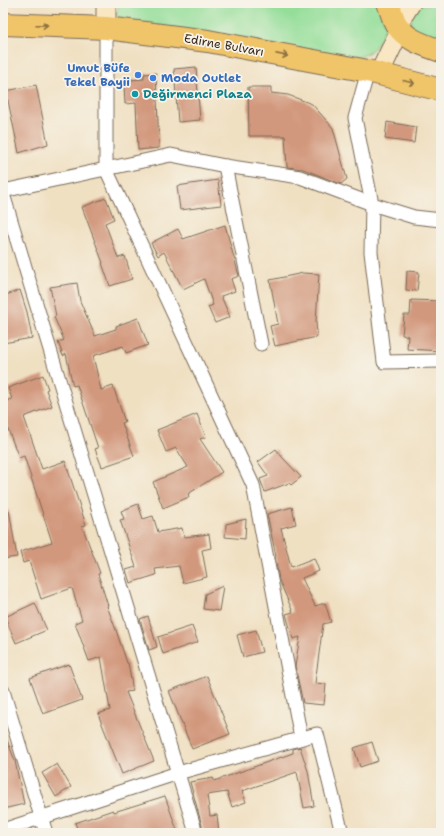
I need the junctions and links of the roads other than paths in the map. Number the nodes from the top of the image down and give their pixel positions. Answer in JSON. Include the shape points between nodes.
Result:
{"nodes":[{"id":1,"x":106,"y":3,"type":"edge"},
{"id":2,"x":388,"y":3,"type":"edge"},
{"id":3,"x":411,"y":3,"type":"edge"},
{"id":4,"x":3,"y":24,"type":"edge"},
{"id":5,"x":106,"y":28,"type":"junction"},
{"id":6,"x":400,"y":30,"type":"junction"},
{"id":7,"x":441,"y":51,"type":"edge"},
{"id":8,"x":374,"y":73,"type":"junction"},
{"id":9,"x":441,"y":90,"type":"edge"},
{"id":10,"x":225,"y":166,"type":"junction"},
{"id":11,"x":106,"y":169,"type":"junction"},
{"id":12,"x":3,"y":191,"type":"edge"},
{"id":13,"x":3,"y":194,"type":"edge"},
{"id":14,"x":372,"y":204,"type":"junction"},
{"id":15,"x":441,"y":220,"type":"edge"},
{"id":16,"x":261,"y":344,"type":"dead end"},
{"id":17,"x":441,"y":361,"type":"edge"},
{"id":18,"x":3,"y":691,"type":"edge"},
{"id":19,"x":302,"y":738,"type":"junction"},
{"id":20,"x":178,"y":773,"type":"junction"},
{"id":21,"x":41,"y":819,"type":"junction"},
{"id":22,"x":3,"y":830,"type":"edge"},
{"id":23,"x":46,"y":833,"type":"edge"},
{"id":24,"x":196,"y":833,"type":"edge"},
{"id":25,"x":342,"y":833,"type":"edge"}],
"edges":[{"from":1,"to":5,"type":"street"},
{"from":2,"to":6,"type":"highway"},
{"from":3,"to":6,"type":"street","via":[[402,17]]},
{"from":4,"to":5,"type":"highway","name":"Edirne Bulvarı","one_way":true},
{"from":5,"to":8,"type":"highway","name":"Edirne Bulvarı","one_way":true,"via":[[208,41]]},
{"from":5,"to":11,"type":"street"},
{"from":6,"to":7,"type":"highway","via":[[413,41]]},
{"from":6,"to":8,"type":"street"},
{"from":8,"to":9,"type":"highway","name":"Edirne Bulvarı","one_way":true},
{"from":8,"to":14,"type":"street","via":[[355,118]]},
{"from":10,"to":11,"type":"street","via":[[171,155]]},
{"from":10,"to":14,"type":"street","via":[[300,177]]},
{"from":10,"to":16,"type":"street"},
{"from":11,"to":12,"type":"street"},
{"from":11,"to":19,"type":"street","via":[[253,485]]},
{"from":13,"to":20,"type":"street"},
{"from":14,"to":15,"type":"street","via":[[414,217]]},
{"from":14,"to":17,"type":"street","via":[[371,252],[384,362]]},
{"from":18,"to":21,"type":"street"},
{"from":19,"to":20,"type":"street"},
{"from":19,"to":25,"type":"street","via":[[317,734]]},
{"from":20,"to":21,"type":"street"},
{"from":20,"to":24,"type":"street"},
{"from":21,"to":22,"type":"street"},
{"from":21,"to":23,"type":"street"}]}
